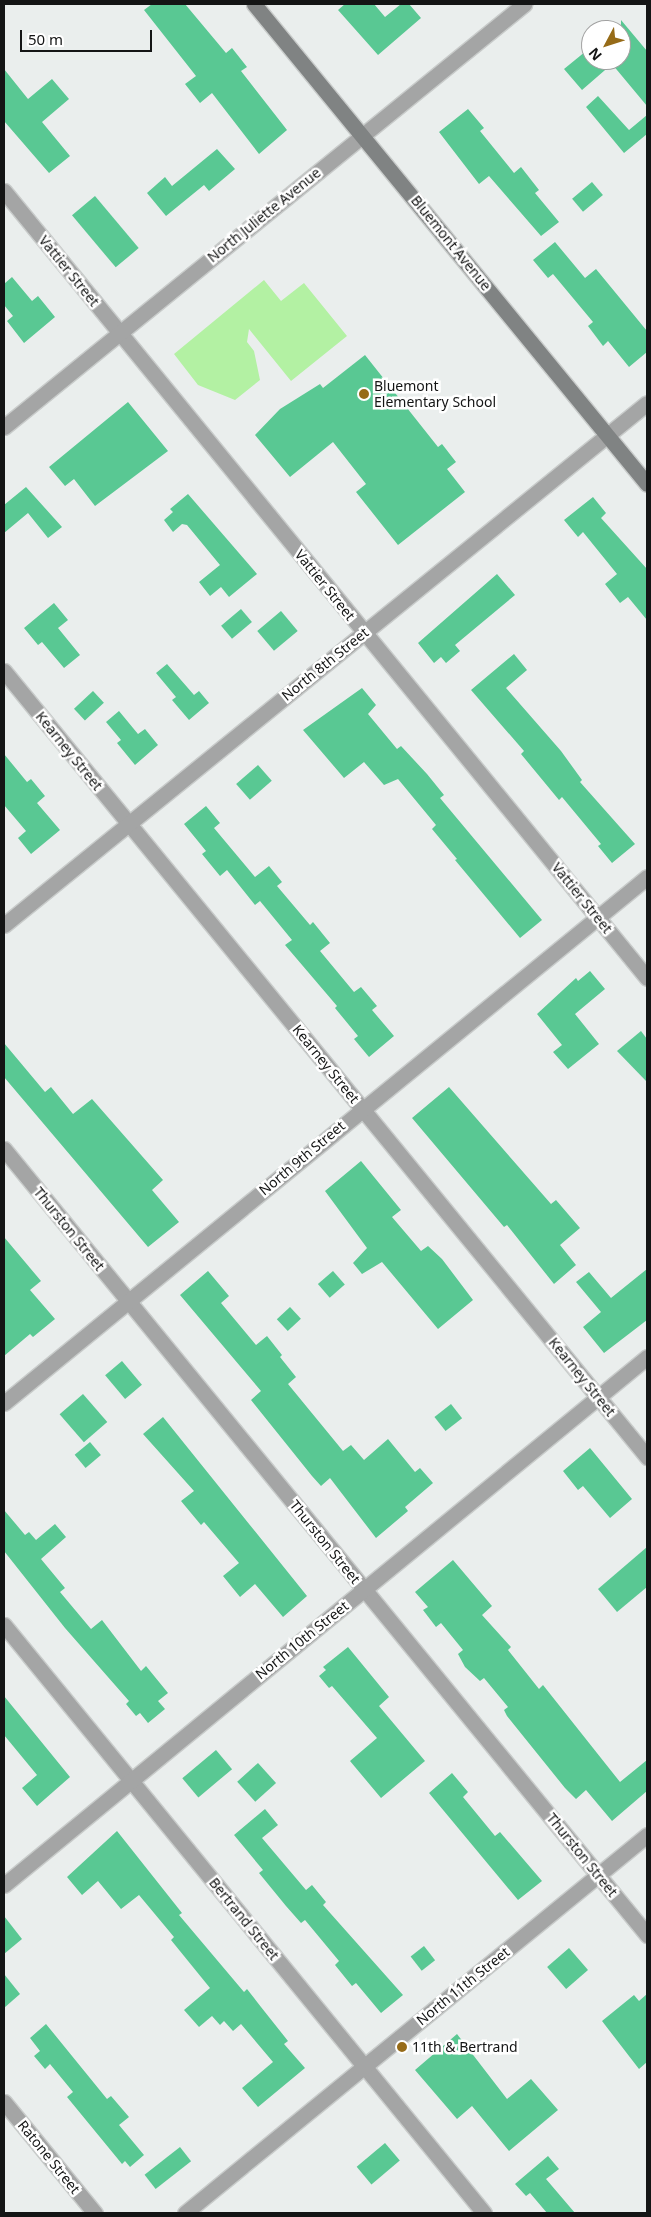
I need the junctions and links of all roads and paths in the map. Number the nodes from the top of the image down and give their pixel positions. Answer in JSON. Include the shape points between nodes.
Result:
{"nodes":[{"id":1,"x":254,"y":4,"type":"edge"},
{"id":2,"x":524,"y":4,"type":"edge"},
{"id":3,"x":364,"y":135,"type":"junction"},
{"id":4,"x":4,"y":191,"type":"edge"},
{"id":5,"x":120,"y":332,"type":"junction"},
{"id":6,"x":647,"y":402,"type":"edge"},
{"id":7,"x":4,"y":427,"type":"edge"},
{"id":8,"x":607,"y":435,"type":"junction"},
{"id":9,"x":647,"y":484,"type":"edge"},
{"id":10,"x":364,"y":633,"type":"junction"},
{"id":11,"x":4,"y":671,"type":"edge"},
{"id":12,"x":129,"y":824,"type":"junction"},
{"id":13,"x":647,"y":877,"type":"edge"},
{"id":14,"x":598,"y":917,"type":"junction"},
{"id":15,"x":4,"y":925,"type":"edge"},
{"id":16,"x":647,"y":978,"type":"edge"},
{"id":17,"x":362,"y":1107,"type":"junction"},
{"id":18,"x":4,"y":1149,"type":"edge"},
{"id":19,"x":128,"y":1300,"type":"junction"},
{"id":20,"x":647,"y":1357,"type":"edge"},
{"id":21,"x":598,"y":1397,"type":"junction"},
{"id":22,"x":4,"y":1403,"type":"edge"},
{"id":23,"x":647,"y":1457,"type":"edge"},
{"id":24,"x":364,"y":1589,"type":"junction"},
{"id":25,"x":4,"y":1625,"type":"edge"},
{"id":26,"x":130,"y":1781,"type":"junction"},
{"id":27,"x":647,"y":1835,"type":"edge"},
{"id":28,"x":598,"y":1875,"type":"junction"},
{"id":29,"x":4,"y":1885,"type":"edge"},
{"id":30,"x":647,"y":1935,"type":"edge"},
{"id":31,"x":364,"y":2067,"type":"junction"},
{"id":32,"x":4,"y":2102,"type":"edge"},
{"id":33,"x":95,"y":2213,"type":"edge"},
{"id":34,"x":185,"y":2213,"type":"edge"},
{"id":35,"x":484,"y":2213,"type":"edge"}],
"edges":[{"from":1,"to":3,"type":"main road","name":"Bluemont Avenue"},
{"from":2,"to":3,"type":"street","name":"North Juliette Avenue"},
{"from":3,"to":5,"type":"street","name":"North Juliette Avenue"},
{"from":3,"to":8,"type":"main road","name":"Bluemont Avenue"},
{"from":4,"to":5,"type":"street","name":"Vattier Street"},
{"from":5,"to":7,"type":"street","name":"North Juliette Avenue"},
{"from":5,"to":10,"type":"street","name":"Vattier Street"},
{"from":6,"to":8,"type":"street","name":"North 8th Street"},
{"from":8,"to":9,"type":"main road","name":"Bluemont Avenue"},
{"from":8,"to":10,"type":"street","name":"North 8th Street"},
{"from":10,"to":12,"type":"street","name":"North 8th Street"},
{"from":10,"to":14,"type":"street","name":"Vattier Street"},
{"from":11,"to":12,"type":"street","name":"Kearney Street"},
{"from":12,"to":15,"type":"street","name":"North 8th Street"},
{"from":12,"to":17,"type":"street","name":"Kearney Street"},
{"from":13,"to":14,"type":"street","name":"North 9th Street"},
{"from":14,"to":16,"type":"street","name":"Vattier Street"},
{"from":14,"to":17,"type":"street","name":"North 9th Street"},
{"from":17,"to":19,"type":"street","name":"North 9th Street"},
{"from":17,"to":21,"type":"street","name":"Kearney Street"},
{"from":18,"to":19,"type":"street","name":"Thurston Street"},
{"from":19,"to":22,"type":"street","name":"North 9th Street"},
{"from":19,"to":24,"type":"street","name":"Thurston Street"},
{"from":20,"to":21,"type":"street","name":"North 10th Street"},
{"from":21,"to":23,"type":"street","name":"Kearney Street"},
{"from":21,"to":24,"type":"street","name":"North 10th Street"},
{"from":24,"to":26,"type":"street","name":"North 10th Street"},
{"from":24,"to":28,"type":"street","name":"Thurston Street"},
{"from":25,"to":26,"type":"street","name":"Bertrand Street"},
{"from":26,"to":29,"type":"street","name":"North 10th Street"},
{"from":26,"to":31,"type":"street","name":"Bertrand Street"},
{"from":27,"to":28,"type":"street","name":"North 11th Street"},
{"from":28,"to":30,"type":"street","name":"Thurston Street"},
{"from":28,"to":31,"type":"street","name":"North 11th Street"},
{"from":31,"to":34,"type":"street","name":"North 11th Street"},
{"from":31,"to":35,"type":"street","name":"Bertrand Street"},
{"from":32,"to":33,"type":"street","name":"Ratone Street"}]}
